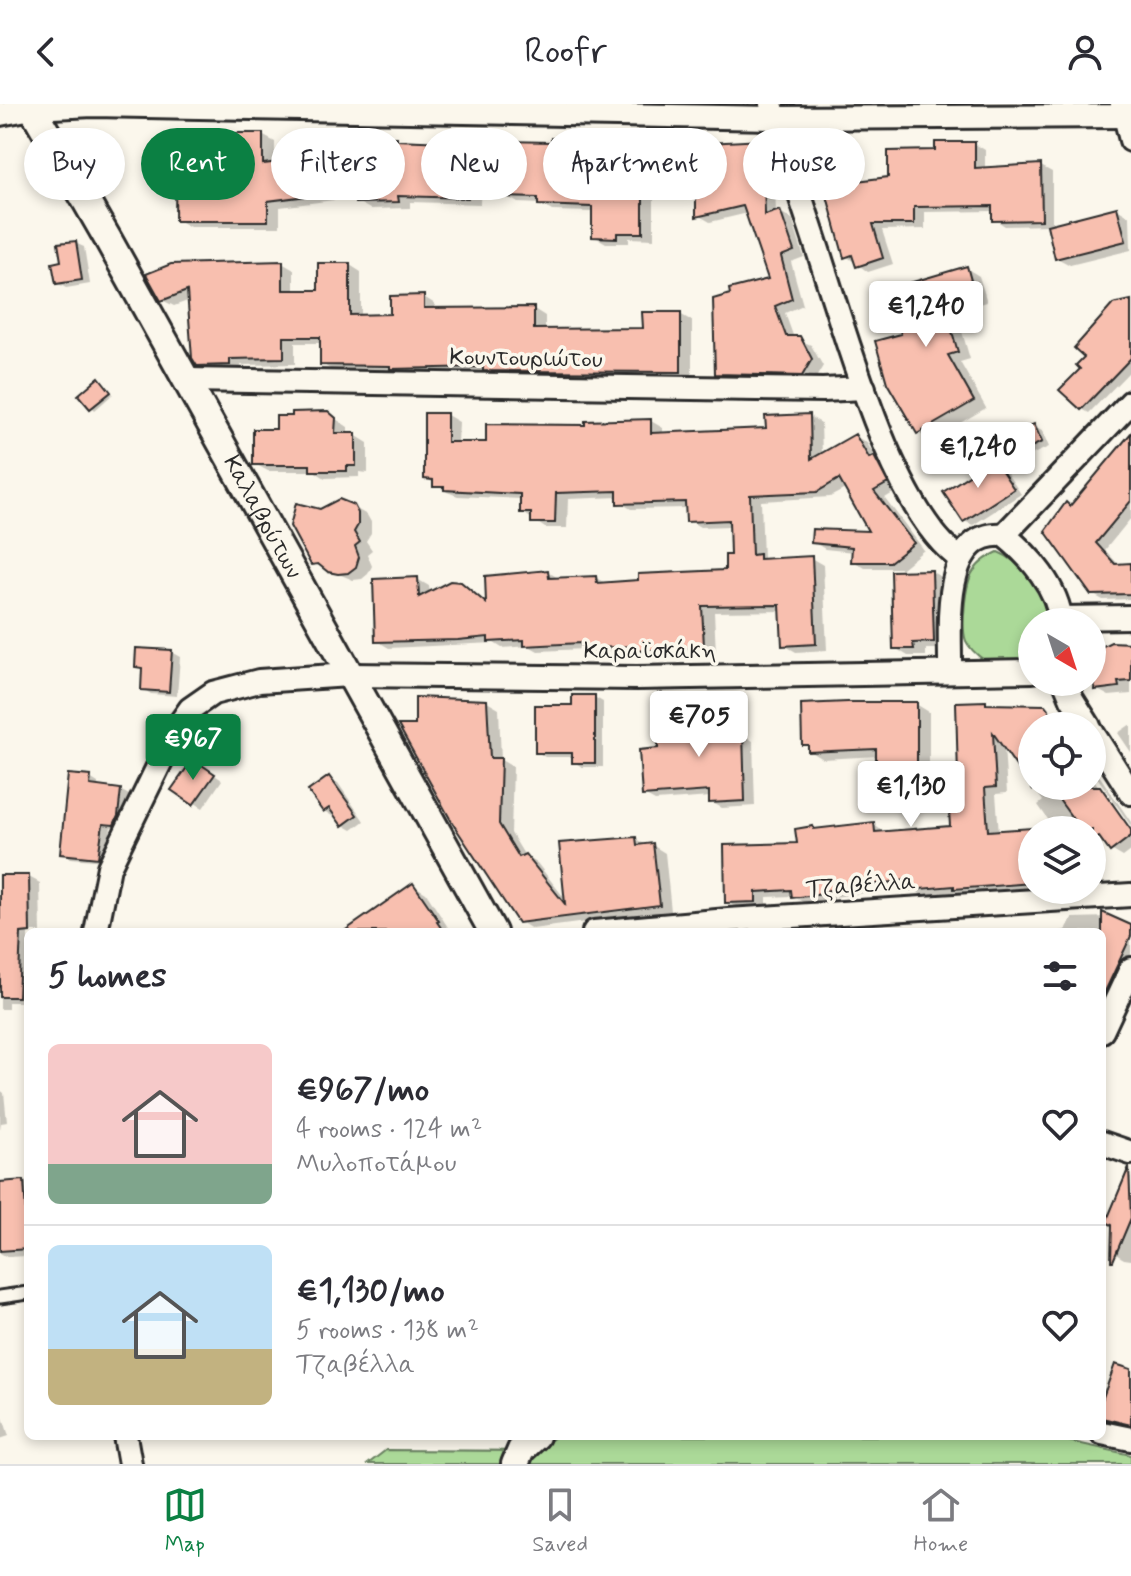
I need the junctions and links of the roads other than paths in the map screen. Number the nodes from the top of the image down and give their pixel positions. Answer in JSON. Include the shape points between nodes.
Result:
{"nodes":[{"id":1,"x":93,"y":105,"type":"edge"},
{"id":2,"x":31,"y":106,"type":"edge"},
{"id":3,"x":773,"y":111,"type":"edge"},
{"id":4,"x":1126,"y":111,"type":"edge"},
{"id":5,"x":0,"y":114,"type":"edge"},
{"id":6,"x":1131,"y":140,"type":"edge"},
{"id":7,"x":187,"y":380,"type":"junction"},
{"id":8,"x":864,"y":388,"type":"junction"},
{"id":9,"x":1131,"y":402,"type":"edge"},
{"id":10,"x":1004,"y":535,"type":"junction"},
{"id":11,"x":961,"y":559,"type":"junction"},
{"id":12,"x":1057,"y":608,"type":"edge"},
{"id":13,"x":1131,"y":617,"type":"edge"},
{"id":14,"x":1106,"y":618,"type":"edge"},
{"id":15,"x":950,"y":671,"type":"junction"},
{"id":16,"x":1018,"y":671,"type":"edge"},
{"id":17,"x":349,"y":675,"type":"junction"},
{"id":18,"x":1106,"y":754,"type":"edge"},
{"id":19,"x":1131,"y":793,"type":"edge"},
{"id":20,"x":1131,"y":895,"type":"edge"},
{"id":21,"x":97,"y":928,"type":"edge"},
{"id":22,"x":491,"y":928,"type":"edge"},
{"id":23,"x":639,"y":928,"type":"edge"},
{"id":24,"x":1131,"y":969,"type":"edge"},
{"id":25,"x":1106,"y":1022,"type":"edge"},
{"id":26,"x":1106,"y":1144,"type":"edge"},
{"id":27,"x":1131,"y":1153,"type":"edge"},
{"id":28,"x":24,"y":1294,"type":"edge"},
{"id":29,"x":0,"y":1297,"type":"edge"},
{"id":30,"x":1106,"y":1434,"type":"edge"},
{"id":31,"x":1131,"y":1439,"type":"edge"},
{"id":32,"x":126,"y":1440,"type":"edge"},
{"id":33,"x":130,"y":1464,"type":"edge"}],
"edges":[{"from":1,"to":2,"type":"street"},
{"from":1,"to":3,"type":"street"},
{"from":2,"to":5,"type":"street"},
{"from":2,"to":7,"type":"street","name":"Καλαβρύτων"},
{"from":3,"to":4,"type":"street"},
{"from":3,"to":8,"type":"street"},
{"from":4,"to":6,"type":"street"},
{"from":7,"to":8,"type":"street","name":"Κουντουριώτου"},
{"from":7,"to":17,"type":"street","name":"Καλαβρύτων"},
{"from":8,"to":11,"type":"street","via":[[890,457],[920,513],[935,537]]},
{"from":9,"to":10,"type":"street"},
{"from":10,"to":11,"type":"street","via":[[985,539]]},
{"from":10,"to":12,"type":"street","via":[[1032,561]]},
{"from":11,"to":15,"type":"street","via":[[952,585]]},
{"from":13,"to":14,"type":"street"},
{"from":15,"to":16,"type":"street","name":"Καραϊσκάκη"},
{"from":15,"to":17,"type":"street","name":"Καραϊσκάκη","via":[[637,678]]},
{"from":17,"to":21,"type":"street","name":"Καραϊσκάκη","via":[[233,686],[190,709],[109,867]]},
{"from":17,"to":22,"type":"street","name":"Καλαβρύτων"},
{"from":18,"to":19,"type":"street"},
{"from":20,"to":23,"type":"street","name":"Τζαβέλλα"},
{"from":24,"to":25,"type":"street"},
{"from":26,"to":27,"type":"street"},
{"from":28,"to":29,"type":"lane"},
{"from":30,"to":31,"type":"street"},
{"from":32,"to":33,"type":"street"}]}
